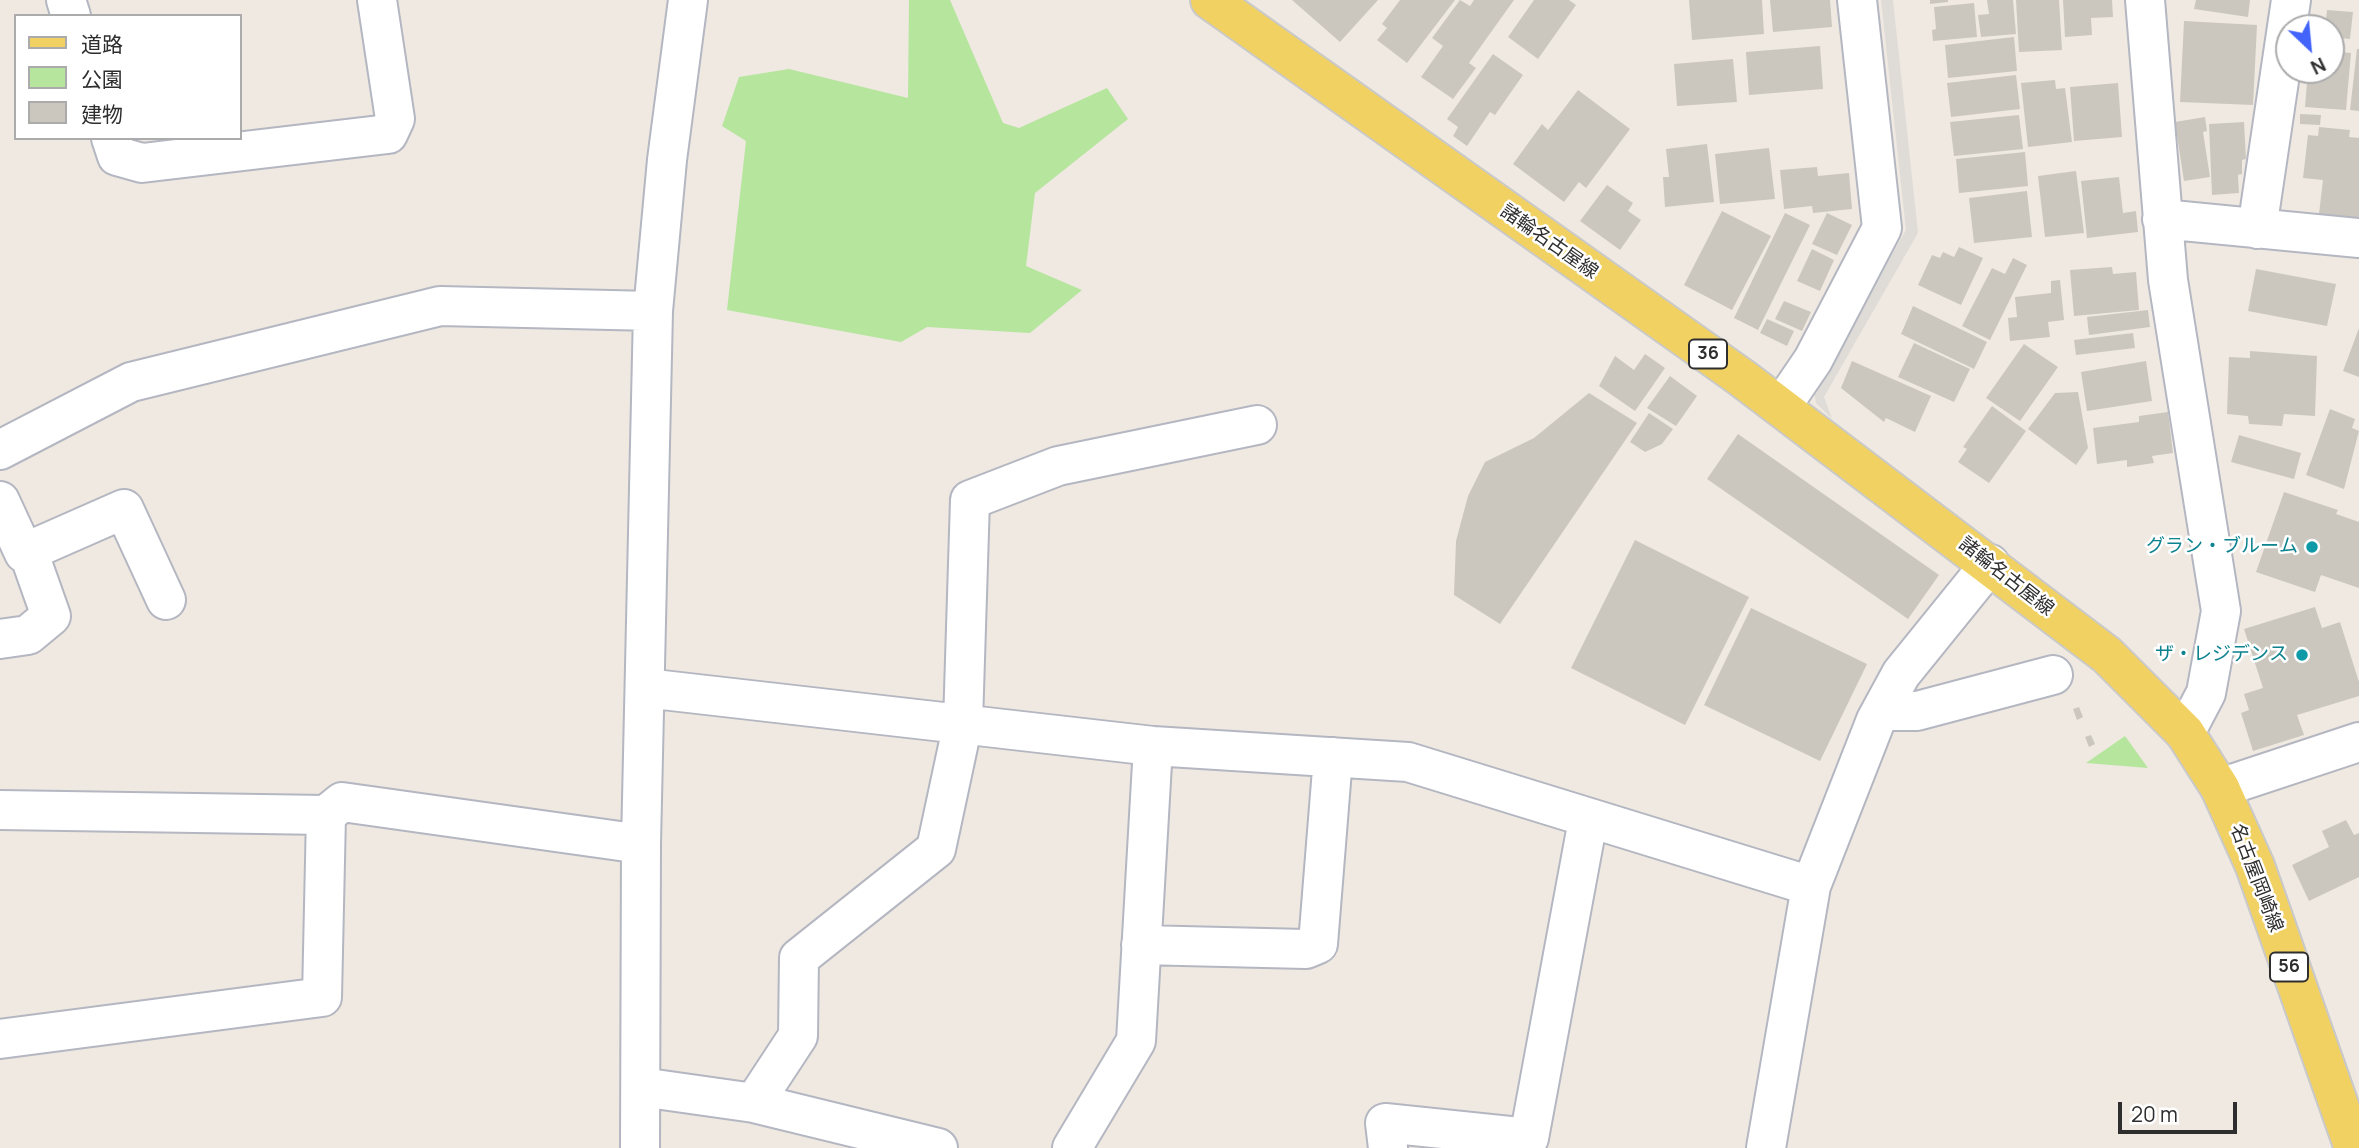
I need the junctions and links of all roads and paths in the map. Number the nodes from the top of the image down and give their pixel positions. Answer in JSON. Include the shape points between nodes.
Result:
{"nodes":[{"id":1,"x":377,"y":0,"type":"edge"},
{"id":2,"x":688,"y":0,"type":"edge"},
{"id":3,"x":1210,"y":0,"type":"edge"},
{"id":4,"x":1857,"y":0,"type":"edge"},
{"id":5,"x":2145,"y":0,"type":"edge"},
{"id":6,"x":2291,"y":0,"type":"edge"},
{"id":7,"x":112,"y":140,"type":"edge"},
{"id":8,"x":2162,"y":219,"type":"junction"},
{"id":9,"x":2257,"y":229,"type":"junction"},
{"id":10,"x":2359,"y":238,"type":"edge"},
{"id":11,"x":653,"y":311,"type":"junction"},
{"id":12,"x":1781,"y":407,"type":"junction"},
{"id":13,"x":1257,"y":425,"type":"dead end"},
{"id":14,"x":0,"y":450,"type":"edge"},
{"id":15,"x":0,"y":501,"type":"edge"},
{"id":16,"x":28,"y":551,"type":"junction"},
{"id":17,"x":1990,"y":564,"type":"junction"},
{"id":18,"x":166,"y":600,"type":"dead end"},
{"id":19,"x":0,"y":639,"type":"edge"},
{"id":20,"x":2053,"y":676,"type":"dead end"},
{"id":21,"x":645,"y":688,"type":"junction"},
{"id":22,"x":1882,"y":711,"type":"junction"},
{"id":23,"x":963,"y":723,"type":"junction"},
{"id":24,"x":2185,"y":733,"type":"junction"},
{"id":25,"x":2359,"y":742,"type":"edge"},
{"id":26,"x":1153,"y":746,"type":"junction"},
{"id":27,"x":1333,"y":757,"type":"junction"},
{"id":28,"x":2220,"y":788,"type":"junction"},
{"id":29,"x":0,"y":810,"type":"edge"},
{"id":30,"x":326,"y":815,"type":"junction"},
{"id":31,"x":1588,"y":820,"type":"junction"},
{"id":32,"x":641,"y":844,"type":"junction"},
{"id":33,"x":1811,"y":886,"type":"junction"},
{"id":34,"x":1142,"y":945,"type":"junction"},
{"id":35,"x":0,"y":1040,"type":"edge"},
{"id":36,"x":641,"y":1087,"type":"junction"},
{"id":37,"x":754,"y":1103,"type":"junction"},
{"id":38,"x":640,"y":1148,"type":"edge"},
{"id":39,"x":938,"y":1148,"type":"edge"},
{"id":40,"x":1072,"y":1148,"type":"edge"},
{"id":41,"x":1388,"y":1148,"type":"edge"},
{"id":42,"x":1766,"y":1148,"type":"edge"},
{"id":43,"x":2354,"y":1148,"type":"edge"}],
"edges":[{"from":1,"to":7,"type":"street","via":[[395,119],[388,134],[142,163],[117,156]]},
{"from":2,"to":11,"type":"street"},
{"from":3,"to":12,"type":"main road","name":"諸輪名古屋線","number":"36"},
{"from":4,"to":12,"type":"street","via":[[1882,228],[1813,360]]},
{"from":5,"to":8,"type":"street"},
{"from":6,"to":9,"type":"street"},
{"from":8,"to":9,"type":"street"},
{"from":8,"to":24,"type":"street","via":[[2221,611],[2206,693]]},
{"from":9,"to":10,"type":"street"},
{"from":11,"to":14,"type":"street","via":[[440,306],[131,382]]},
{"from":11,"to":21,"type":"street"},
{"from":12,"to":17,"type":"main road","name":"諸輪名古屋線","number":"36"},
{"from":13,"to":23,"type":"street","via":[[1058,466],[970,500]]},
{"from":15,"to":16,"type":"street","via":[[24,553]]},
{"from":16,"to":18,"type":"street","via":[[124,509]]},
{"from":16,"to":19,"type":"street","via":[[51,615],[28,635]]},
{"from":17,"to":22,"type":"street","via":[[1901,674]]},
{"from":17,"to":24,"type":"main road","name":"諸輪名古屋線","number":"36","via":[[2107,655]]},
{"from":20,"to":22,"type":"street","via":[[1917,711]]},
{"from":21,"to":23,"type":"street"},
{"from":21,"to":32,"type":"street"},
{"from":22,"to":33,"type":"street"},
{"from":23,"to":26,"type":"street"},
{"from":23,"to":37,"type":"street","via":[[936,849],[799,958],[797,1036]]},
{"from":24,"to":28,"type":"main road","name":"名古屋岡崎線","number":"56"},
{"from":25,"to":28,"type":"street"},
{"from":26,"to":27,"type":"street"},
{"from":26,"to":34,"type":"street"},
{"from":27,"to":31,"type":"street","via":[[1408,762]]},
{"from":27,"to":34,"type":"street","via":[[1318,944],[1306,950]]},
{"from":28,"to":43,"type":"main road","name":"名古屋岡崎線","number":"56","via":[[2255,866]]},
{"from":29,"to":30,"type":"street"},
{"from":30,"to":32,"type":"street","via":[[342,802]]},
{"from":30,"to":35,"type":"street","via":[[322,997]]},
{"from":31,"to":33,"type":"street"},
{"from":31,"to":41,"type":"street","via":[[1529,1138],[1385,1124]]},
{"from":32,"to":36,"type":"street"},
{"from":33,"to":42,"type":"street"},
{"from":34,"to":40,"type":"street","via":[[1136,1041]]},
{"from":36,"to":37,"type":"street"},
{"from":36,"to":38,"type":"street"},
{"from":37,"to":39,"type":"street"}]}
